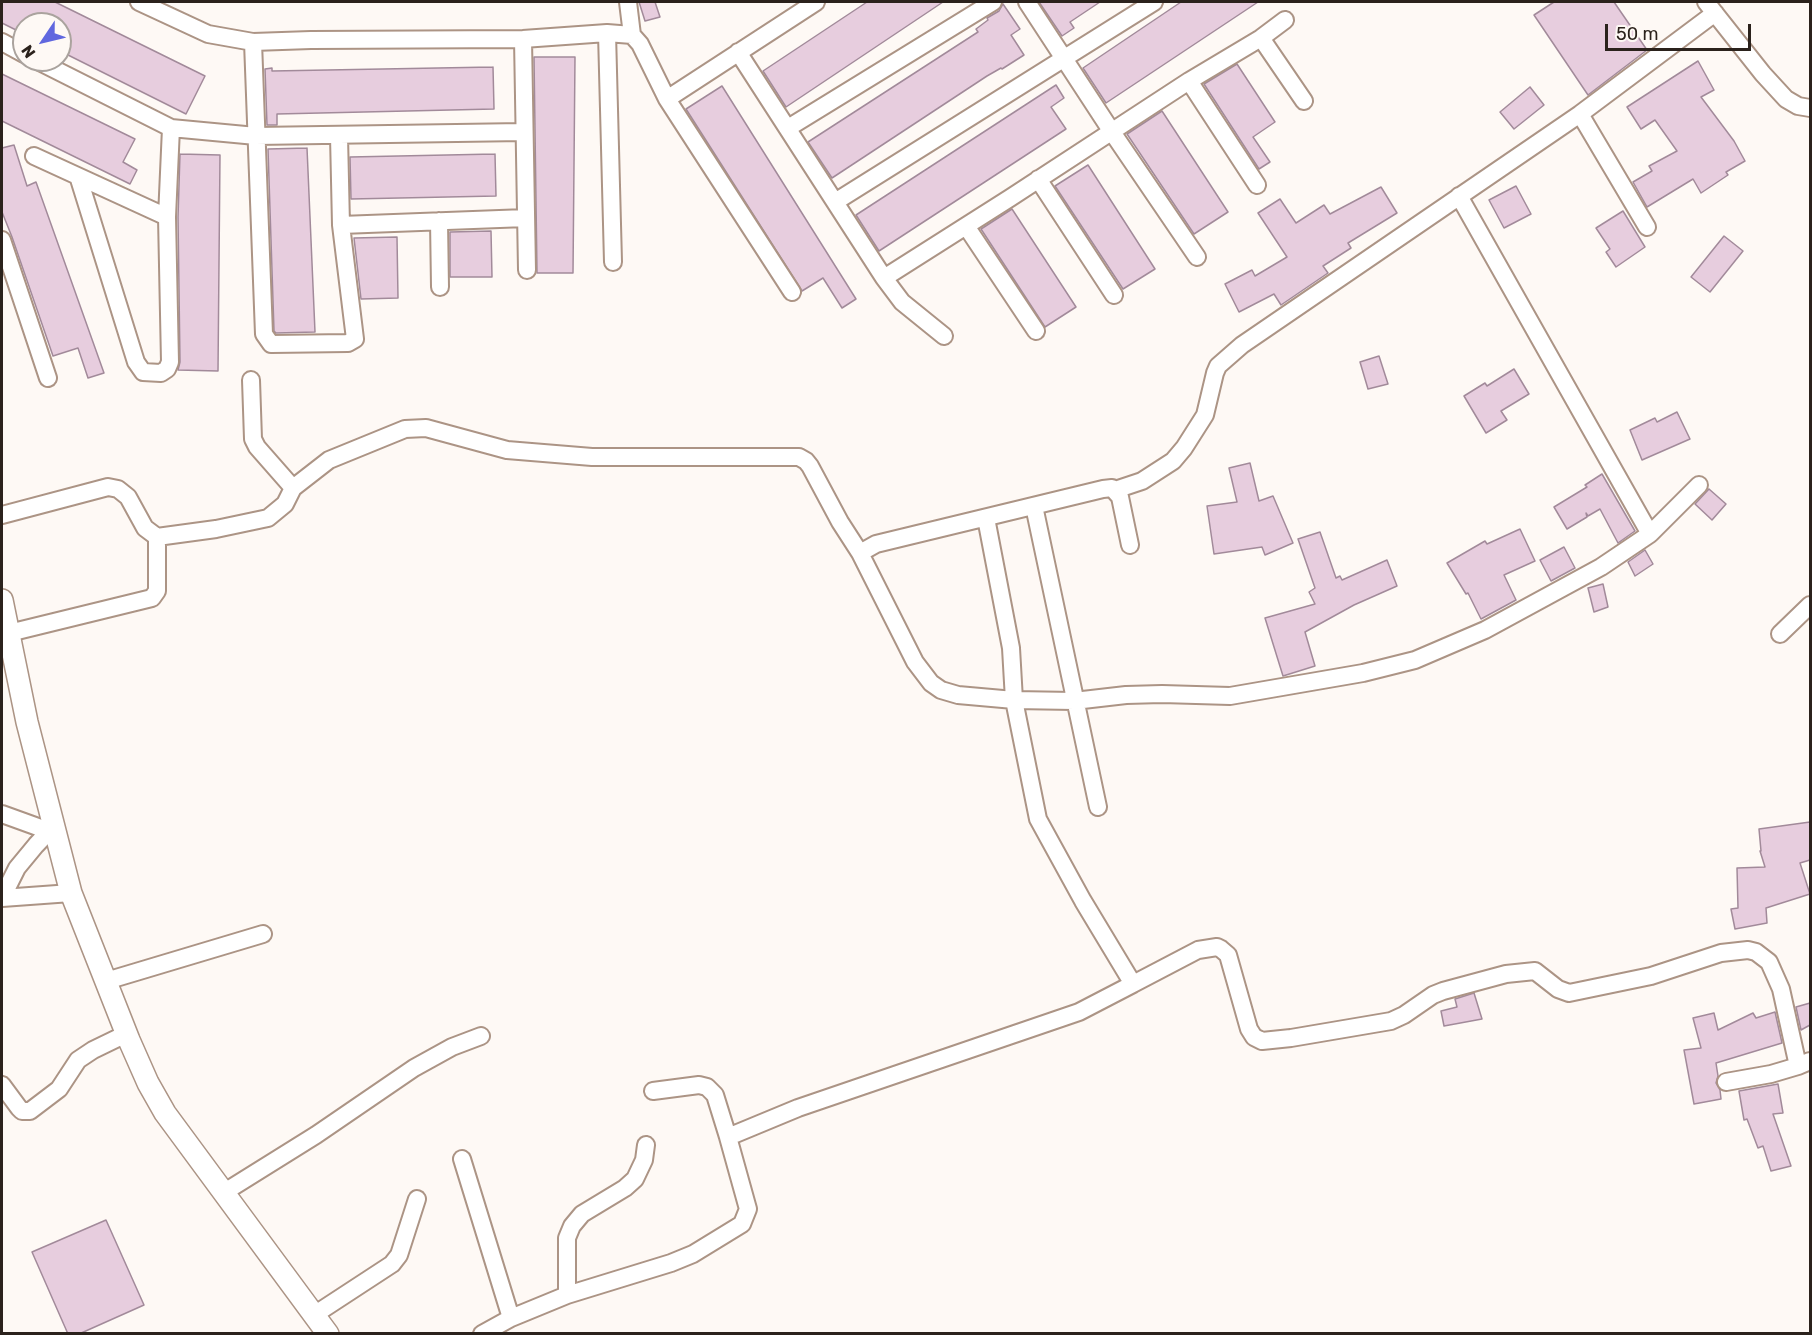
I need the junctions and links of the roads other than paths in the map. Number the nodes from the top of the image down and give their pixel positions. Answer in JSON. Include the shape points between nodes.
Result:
{"nodes":[{"id":1,"x":139,"y":2,"type":"edge"},
{"id":2,"x":628,"y":2,"type":"edge"},
{"id":3,"x":816,"y":2,"type":"edge"},
{"id":4,"x":993,"y":2,"type":"edge"},
{"id":5,"x":1027,"y":2,"type":"edge"},
{"id":6,"x":1154,"y":2,"type":"edge"},
{"id":7,"x":1711,"y":7,"type":"edge"},
{"id":8,"x":1285,"y":20,"type":"dead end"},
{"id":9,"x":607,"y":33,"type":"junction"},
{"id":10,"x":632,"y":35,"type":"junction"},
{"id":11,"x":1261,"y":38,"type":"junction"},
{"id":12,"x":523,"y":39,"type":"junction"},
{"id":13,"x":253,"y":42,"type":"junction"},
{"id":14,"x":738,"y":52,"type":"junction"},
{"id":15,"x":1064,"y":59,"type":"junction"},
{"id":16,"x":60,"y":72,"type":"edge"},
{"id":17,"x":1190,"y":81,"type":"junction"},
{"id":18,"x":667,"y":99,"type":"junction"},
{"id":19,"x":1304,"y":101,"type":"dead end"},
{"id":20,"x":1810,"y":108,"type":"edge"},
{"id":21,"x":1580,"y":114,"type":"junction"},
{"id":22,"x":171,"y":128,"type":"junction"},
{"id":23,"x":788,"y":128,"type":"junction"},
{"id":24,"x":524,"y":132,"type":"junction"},
{"id":25,"x":1112,"y":132,"type":"junction"},
{"id":26,"x":256,"y":136,"type":"junction"},
{"id":27,"x":339,"y":136,"type":"junction"},
{"id":28,"x":34,"y":156,"type":"dead end"},
{"id":29,"x":79,"y":179,"type":"junction"},
{"id":30,"x":1038,"y":179,"type":"junction"},
{"id":31,"x":1257,"y":185,"type":"dead end"},
{"id":32,"x":1459,"y":196,"type":"junction"},
{"id":33,"x":836,"y":202,"type":"junction"},
{"id":34,"x":166,"y":218,"type":"junction"},
{"id":35,"x":526,"y":218,"type":"junction"},
{"id":36,"x":439,"y":220,"type":"junction"},
{"id":37,"x":341,"y":225,"type":"junction"},
{"id":38,"x":966,"y":226,"type":"junction"},
{"id":39,"x":1647,"y":227,"type":"dead end"},
{"id":40,"x":2,"y":243,"type":"edge"},
{"id":41,"x":1197,"y":257,"type":"dead end"},
{"id":42,"x":614,"y":262,"type":"dead end"},
{"id":43,"x":527,"y":270,"type":"dead end"},
{"id":44,"x":885,"y":278,"type":"junction"},
{"id":45,"x":440,"y":287,"type":"dead end"},
{"id":46,"x":792,"y":292,"type":"dead end"},
{"id":47,"x":1114,"y":295,"type":"dead end"},
{"id":48,"x":1036,"y":331,"type":"dead end"},
{"id":49,"x":944,"y":336,"type":"dead end"},
{"id":50,"x":48,"y":378,"type":"dead end"},
{"id":51,"x":251,"y":380,"type":"dead end"},
{"id":52,"x":1699,"y":485,"type":"dead end"},
{"id":53,"x":293,"y":488,"type":"junction"},
{"id":54,"x":1115,"y":490,"type":"junction"},
{"id":55,"x":1034,"y":506,"type":"junction"},
{"id":56,"x":2,"y":515,"type":"edge"},
{"id":57,"x":987,"y":518,"type":"junction"},
{"id":58,"x":1650,"y":534,"type":"junction"},
{"id":59,"x":157,"y":537,"type":"junction"},
{"id":60,"x":1130,"y":545,"type":"dead end"},
{"id":61,"x":860,"y":553,"type":"junction"},
{"id":62,"x":2,"y":600,"type":"edge"},
{"id":63,"x":1810,"y":605,"type":"edge"},
{"id":64,"x":9,"y":633,"type":"junction"},
{"id":65,"x":1780,"y":634,"type":"dead end"},
{"id":66,"x":1014,"y":700,"type":"junction"},
{"id":67,"x":1074,"y":700,"type":"junction"},
{"id":68,"x":1098,"y":807,"type":"dead end"},
{"id":69,"x":2,"y":814,"type":"edge"},
{"id":70,"x":51,"y":829,"type":"junction"},
{"id":71,"x":71,"y":892,"type":"junction"},
{"id":72,"x":2,"y":898,"type":"edge"},
{"id":73,"x":263,"y":934,"type":"dead end"},
{"id":74,"x":106,"y":981,"type":"junction"},
{"id":75,"x":1133,"y":984,"type":"junction"},
{"id":76,"x":126,"y":1034,"type":"junction"},
{"id":77,"x":481,"y":1036,"type":"dead end"},
{"id":78,"x":1804,"y":1064,"type":"edge"},
{"id":79,"x":1726,"y":1082,"type":"dead end"},
{"id":80,"x":2,"y":1085,"type":"edge"},
{"id":81,"x":653,"y":1091,"type":"dead end"},
{"id":82,"x":728,"y":1137,"type":"junction"},
{"id":83,"x":646,"y":1145,"type":"dead end"},
{"id":84,"x":462,"y":1159,"type":"dead end"},
{"id":85,"x":224,"y":1193,"type":"junction"},
{"id":86,"x":417,"y":1199,"type":"dead end"},
{"id":87,"x":567,"y":1295,"type":"junction"},
{"id":88,"x":314,"y":1315,"type":"junction"},
{"id":89,"x":512,"y":1318,"type":"junction"},
{"id":90,"x":328,"y":1334,"type":"edge"},
{"id":91,"x":482,"y":1334,"type":"edge"}],
"edges":[{"from":1,"to":13,"type":"street","via":[[208,34]]},
{"from":2,"to":10,"type":"street"},
{"from":3,"to":14,"type":"street"},
{"from":4,"to":23,"type":"street"},
{"from":5,"to":15,"type":"street"},
{"from":6,"to":15,"type":"street"},
{"from":7,"to":20,"type":"street","via":[[1786,99]]},
{"from":7,"to":21,"type":"street"},
{"from":8,"to":11,"type":"street"},
{"from":9,"to":10,"type":"street"},
{"from":9,"to":12,"type":"street"},
{"from":9,"to":42,"type":"street"},
{"from":10,"to":18,"type":"street"},
{"from":11,"to":17,"type":"street"},
{"from":11,"to":19,"type":"street"},
{"from":12,"to":13,"type":"street"},
{"from":12,"to":24,"type":"street"},
{"from":13,"to":26,"type":"street"},
{"from":14,"to":18,"type":"street"},
{"from":14,"to":23,"type":"street"},
{"from":15,"to":25,"type":"street"},
{"from":15,"to":33,"type":"street"},
{"from":16,"to":22,"type":"street"},
{"from":17,"to":25,"type":"street"},
{"from":17,"to":31,"type":"street"},
{"from":18,"to":46,"type":"street"},
{"from":21,"to":32,"type":"street"},
{"from":21,"to":39,"type":"street"},
{"from":22,"to":26,"type":"street"},
{"from":22,"to":34,"type":"street"},
{"from":23,"to":33,"type":"street"},
{"from":24,"to":27,"type":"street"},
{"from":24,"to":35,"type":"street"},
{"from":25,"to":30,"type":"street"},
{"from":25,"to":41,"type":"street"},
{"from":26,"to":27,"type":"street"},
{"from":26,"to":37,"type":"street","via":[[264,334],[271,344],[348,343],[355,339]]},
{"from":27,"to":37,"type":"street"},
{"from":28,"to":29,"type":"street"},
{"from":29,"to":34,"type":"street"},
{"from":29,"to":34,"type":"street","via":[[136,362],[147,373],[165,371],[170,362]]},
{"from":30,"to":38,"type":"street"},
{"from":30,"to":47,"type":"street"},
{"from":32,"to":54,"type":"street","via":[[1222,362],[1215,373],[1204,415],[1184,448],[1173,461],[1142,481]]},
{"from":32,"to":58,"type":"street"},
{"from":33,"to":44,"type":"street"},
{"from":35,"to":36,"type":"street"},
{"from":35,"to":43,"type":"street"},
{"from":36,"to":37,"type":"street"},
{"from":36,"to":45,"type":"street"},
{"from":38,"to":44,"type":"street"},
{"from":38,"to":48,"type":"street"},
{"from":40,"to":50,"type":"street"},
{"from":44,"to":49,"type":"street","via":[[902,302]]},
{"from":51,"to":53,"type":"street","via":[[257,447]]},
{"from":52,"to":58,"type":"street"},
{"from":53,"to":59,"type":"street","via":[[285,504],[268,518],[216,530]]},
{"from":53,"to":61,"type":"street","via":[[328,460],[405,429],[419,428],[507,450],[592,457],[799,457],[810,466]]},
{"from":54,"to":55,"type":"street","via":[[1103,489]]},
{"from":54,"to":60,"type":"street"},
{"from":55,"to":57,"type":"street"},
{"from":55,"to":67,"type":"street"},
{"from":56,"to":59,"type":"street","via":[[113,488],[128,497],[145,528]]},
{"from":57,"to":61,"type":"street","via":[[876,544]]},
{"from":57,"to":66,"type":"street","via":[[1011,648]]},
{"from":58,"to":67,"type":"street","via":[[1601,567],[1514,615],[1415,660],[1363,674],[1230,696],[1150,694]]},
{"from":59,"to":64,"type":"street","via":[[157,591],[152,598]]},
{"from":61,"to":66,"type":"street","via":[[915,662],[931,683],[958,695]]},
{"from":62,"to":64,"type":"street"},
{"from":63,"to":65,"type":"street"},
{"from":64,"to":70,"type":"street"},
{"from":66,"to":67,"type":"street"},
{"from":66,"to":75,"type":"street","via":[[1038,819]]},
{"from":67,"to":68,"type":"street"},
{"from":69,"to":70,"type":"street"},
{"from":70,"to":71,"type":"street"},
{"from":70,"to":72,"type":"street","via":[[17,868]]},
{"from":71,"to":72,"type":"street"},
{"from":71,"to":74,"type":"street"},
{"from":73,"to":74,"type":"street"},
{"from":74,"to":76,"type":"street"},
{"from":75,"to":78,"type":"street","via":[[1198,950],[1217,947],[1228,955],[1249,1029],[1262,1041],[1391,1021],[1433,995],[1506,974],[1535,971],[1569,993],[1651,976],[1721,953],[1748,950],[1769,962]]},
{"from":75,"to":82,"type":"street","via":[[1079,1012],[798,1108]]},
{"from":76,"to":80,"type":"street","via":[[78,1060],[59,1089],[30,1111],[22,1111]]},
{"from":76,"to":85,"type":"street","via":[[165,1113]]},
{"from":77,"to":85,"type":"street","via":[[414,1068]]},
{"from":78,"to":79,"type":"street"},
{"from":81,"to":82,"type":"street","via":[[708,1087],[715,1095]]},
{"from":82,"to":87,"type":"street","via":[[748,1209],[742,1224],[671,1263]]},
{"from":83,"to":87,"type":"street","via":[[635,1179],[582,1214],[572,1226],[566,1247]]},
{"from":84,"to":89,"type":"street"},
{"from":85,"to":88,"type":"street"},
{"from":86,"to":88,"type":"street","via":[[396,1260]]},
{"from":87,"to":89,"type":"street"},
{"from":88,"to":90,"type":"street"},
{"from":89,"to":91,"type":"street"}]}
